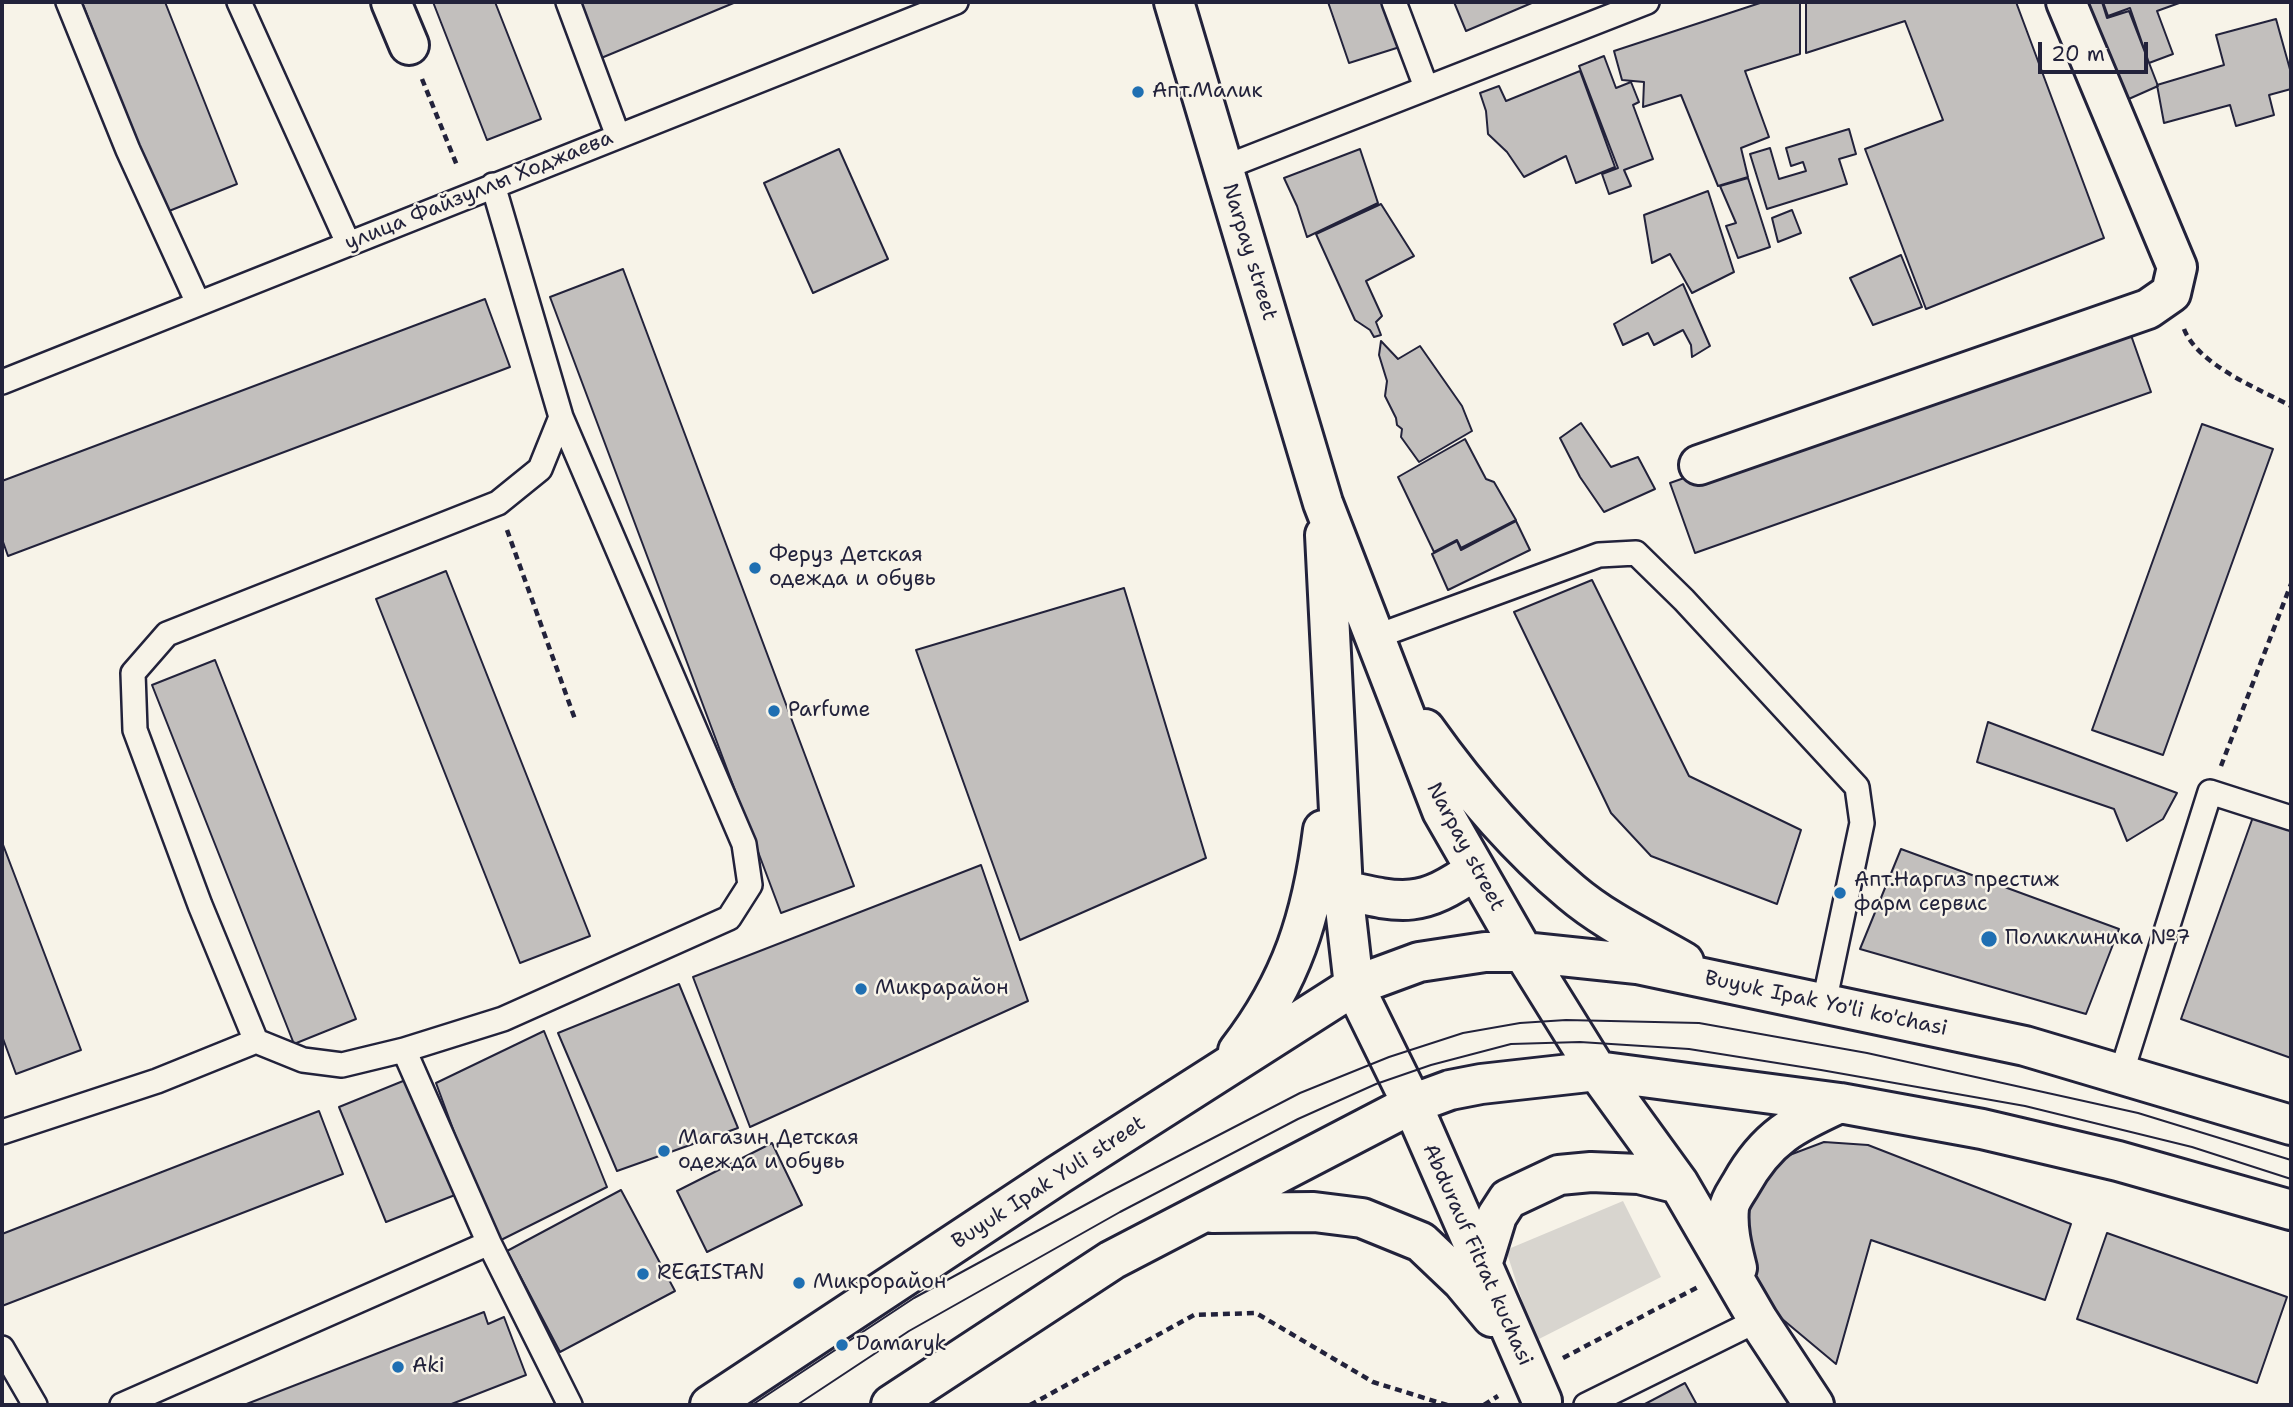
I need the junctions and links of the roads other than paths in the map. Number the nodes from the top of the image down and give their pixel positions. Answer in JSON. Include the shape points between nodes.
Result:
{"nodes":[{"id":1,"x":68,"y":2,"type":"edge"},
{"id":2,"x":239,"y":2,"type":"edge"},
{"id":3,"x":391,"y":2,"type":"edge"},
{"id":4,"x":568,"y":2,"type":"edge"},
{"id":5,"x":956,"y":2,"type":"edge"},
{"id":6,"x":1174,"y":2,"type":"edge"},
{"id":7,"x":1394,"y":2,"type":"edge"},
{"id":8,"x":1647,"y":2,"type":"edge"},
{"id":9,"x":2066,"y":2,"type":"edge"},
{"id":10,"x":409,"y":45,"type":"road end"},
{"id":11,"x":1426,"y":87,"type":"junction"},
{"id":12,"x":618,"y":136,"type":"junction"},
{"id":13,"x":1223,"y":167,"type":"junction"},
{"id":14,"x":493,"y":185,"type":"junction"},
{"id":15,"x":348,"y":243,"type":"junction"},
{"id":16,"x":198,"y":303,"type":"junction"},
{"id":17,"x":2,"y":382,"type":"edge"},
{"id":18,"x":561,"y":417,"type":"junction"},
{"id":19,"x":1699,"y":465,"type":"dead end"},
{"id":20,"x":1323,"y":503,"type":"junction"},
{"id":21,"x":1375,"y":637,"type":"junction"},
{"id":22,"x":1393,"y":685,"type":"junction"},
{"id":23,"x":1335,"y":744,"type":"junction"},
{"id":24,"x":2291,"y":818,"type":"edge"},
{"id":25,"x":1475,"y":870,"type":"junction"},
{"id":26,"x":1343,"y":890,"type":"junction"},
{"id":27,"x":1523,"y":953,"type":"junction"},
{"id":28,"x":1713,"y":980,"type":"junction"},
{"id":29,"x":1354,"y":986,"type":"junction"},
{"id":30,"x":1824,"y":1003,"type":"junction"},
{"id":31,"x":256,"y":1041,"type":"junction"},
{"id":32,"x":404,"y":1050,"type":"junction"},
{"id":33,"x":1226,"y":1067,"type":"junction"},
{"id":34,"x":1597,"y":1070,"type":"junction"},
{"id":35,"x":2121,"y":1074,"type":"junction"},
{"id":36,"x":1840,"y":1103,"type":"junction"},
{"id":37,"x":1412,"y":1104,"type":"junction"},
{"id":38,"x":2291,"y":1125,"type":"edge"},
{"id":39,"x":2,"y":1132,"type":"edge"},
{"id":40,"x":1679,"y":1184,"type":"junction"},
{"id":41,"x":2291,"y":1210,"type":"edge"},
{"id":42,"x":1203,"y":1213,"type":"junction"},
{"id":43,"x":489,"y":1243,"type":"junction"},
{"id":44,"x":1482,"y":1265,"type":"junction"},
{"id":45,"x":1744,"y":1295,"type":"junction"},
{"id":46,"x":2,"y":1348,"type":"edge"},
{"id":47,"x":1530,"y":1376,"type":"edge"},
{"id":48,"x":35,"y":1405,"type":"edge"},
{"id":49,"x":122,"y":1405,"type":"edge"},
{"id":50,"x":570,"y":1405,"type":"edge"},
{"id":51,"x":710,"y":1405,"type":"edge"},
{"id":52,"x":891,"y":1405,"type":"edge"},
{"id":53,"x":1586,"y":1405,"type":"edge"},
{"id":54,"x":1814,"y":1405,"type":"edge"}],
"edges":[{"from":1,"to":16,"type":"lane","via":[[128,150]]},
{"from":2,"to":15,"type":"lane"},
{"from":3,"to":10,"type":"main road"},
{"from":4,"to":12,"type":"lane"},
{"from":5,"to":12,"type":"lane","name":"улица Файзуллы Ходжаева"},
{"from":6,"to":13,"type":"main road","name":"Narpay street"},
{"from":7,"to":11,"type":"lane"},
{"from":8,"to":11,"type":"lane"},
{"from":9,"to":19,"type":"main road","via":[[2177,267],[2171,293],[2148,309]]},
{"from":11,"to":13,"type":"lane"},
{"from":12,"to":14,"type":"lane","name":"улица Файзуллы Ходжаева"},
{"from":13,"to":20,"type":"main road","name":"Narpay street"},
{"from":14,"to":15,"type":"lane","name":"улица Файзуллы Ходжаева"},
{"from":14,"to":18,"type":"lane"},
{"from":15,"to":16,"type":"lane","name":"улица Файзуллы Ходжаева"},
{"from":16,"to":17,"type":"lane","name":"улица Файзуллы Ходжаева"},
{"from":18,"to":31,"type":"lane","via":[[540,469],[498,503],[167,634],[133,673],[135,730]]},
{"from":18,"to":32,"type":"lane","via":[[744,844],[750,885],[729,918],[503,1019]]},
{"from":20,"to":21,"type":"main road","name":"Narpay street"},
{"from":20,"to":23,"type":"main road","name":"Narpay street"},
{"from":21,"to":22,"type":"main road","name":"Narpay street"},
{"from":21,"to":30,"type":"lane","via":[[1599,555],[1636,553],[1857,788],[1862,822]]},
{"from":22,"to":25,"type":"main road","name":"Narpay street","via":[[1442,811]]},
{"from":22,"to":28,"type":"main road","via":[[1460,778],[1572,893]]},
{"from":23,"to":26,"type":"main road","name":"Narpay street"},
{"from":23,"to":33,"type":"main road","via":[[1318,867],[1295,953],[1261,1021]]},
{"from":24,"to":35,"type":"lane","via":[[2210,792]]},
{"from":25,"to":26,"type":"main road","via":[[1419,900]]},
{"from":25,"to":27,"type":"main road","name":"Narpay street"},
{"from":26,"to":29,"type":"main road","name":"Narpay street"},
{"from":27,"to":28,"type":"main road","name":"Buyuk Ipak Yo'li ko'chasi","via":[[1637,964]]},
{"from":27,"to":29,"type":"main road","name":"Buyuk Ipak Yo'li ko'chasi","via":[[1485,952],[1419,962]]},
{"from":27,"to":34,"type":"main road","name":"Narpay street"},
{"from":28,"to":30,"type":"main road","name":"Buyuk Ipak Yo'li ko'chasi"},
{"from":29,"to":33,"type":"main road","name":"Buyuk Ipak Yuli street"},
{"from":29,"to":37,"type":"main road","name":"Abdurauf Fitrat kuchasi"},
{"from":30,"to":35,"type":"main road","name":"Buyuk Ipak Yo'li ko'chasi","via":[[2025,1046]]},
{"from":31,"to":32,"type":"lane","via":[[303,1060],[342,1065]]},
{"from":31,"to":39,"type":"lane","via":[[157,1081]]},
{"from":32,"to":43,"type":"lane"},
{"from":33,"to":51,"type":"main road","name":"Buyuk Ipak Yuli street"},
{"from":34,"to":36,"type":"main road"},
{"from":34,"to":37,"type":"main road","via":[[1481,1084]]},
{"from":34,"to":40,"type":"main road","name":"Narpay street"},
{"from":35,"to":38,"type":"main road","name":"Buyuk Ipak Yo'li ko'chasi"},
{"from":36,"to":41,"type":"main road","via":[[1982,1129],[2118,1161]]},
{"from":36,"to":45,"type":"main road","via":[[1797,1122],[1774,1140],[1750,1168],[1729,1205],[1728,1230]]},
{"from":37,"to":42,"type":"main road"},
{"from":37,"to":44,"type":"main road","name":"Abdurauf Fitrat kuchasi"},
{"from":40,"to":44,"type":"main road","via":[[1639,1174],[1559,1175],[1508,1199],[1497,1216]]},
{"from":40,"to":45,"type":"main road","name":"Narpay street"},
{"from":42,"to":47,"type":"main road","via":[[1314,1212],[1362,1218],[1421,1242],[1462,1281]]},
{"from":42,"to":52,"type":"main road","via":[[1112,1260]]},
{"from":43,"to":49,"type":"lane"},
{"from":43,"to":50,"type":"lane"},
{"from":44,"to":47,"type":"main road","name":"Abdurauf Fitrat kuchasi"},
{"from":45,"to":53,"type":"lane"},
{"from":45,"to":54,"type":"main road","name":"Narpay street"},
{"from":46,"to":48,"type":"lane"}]}
